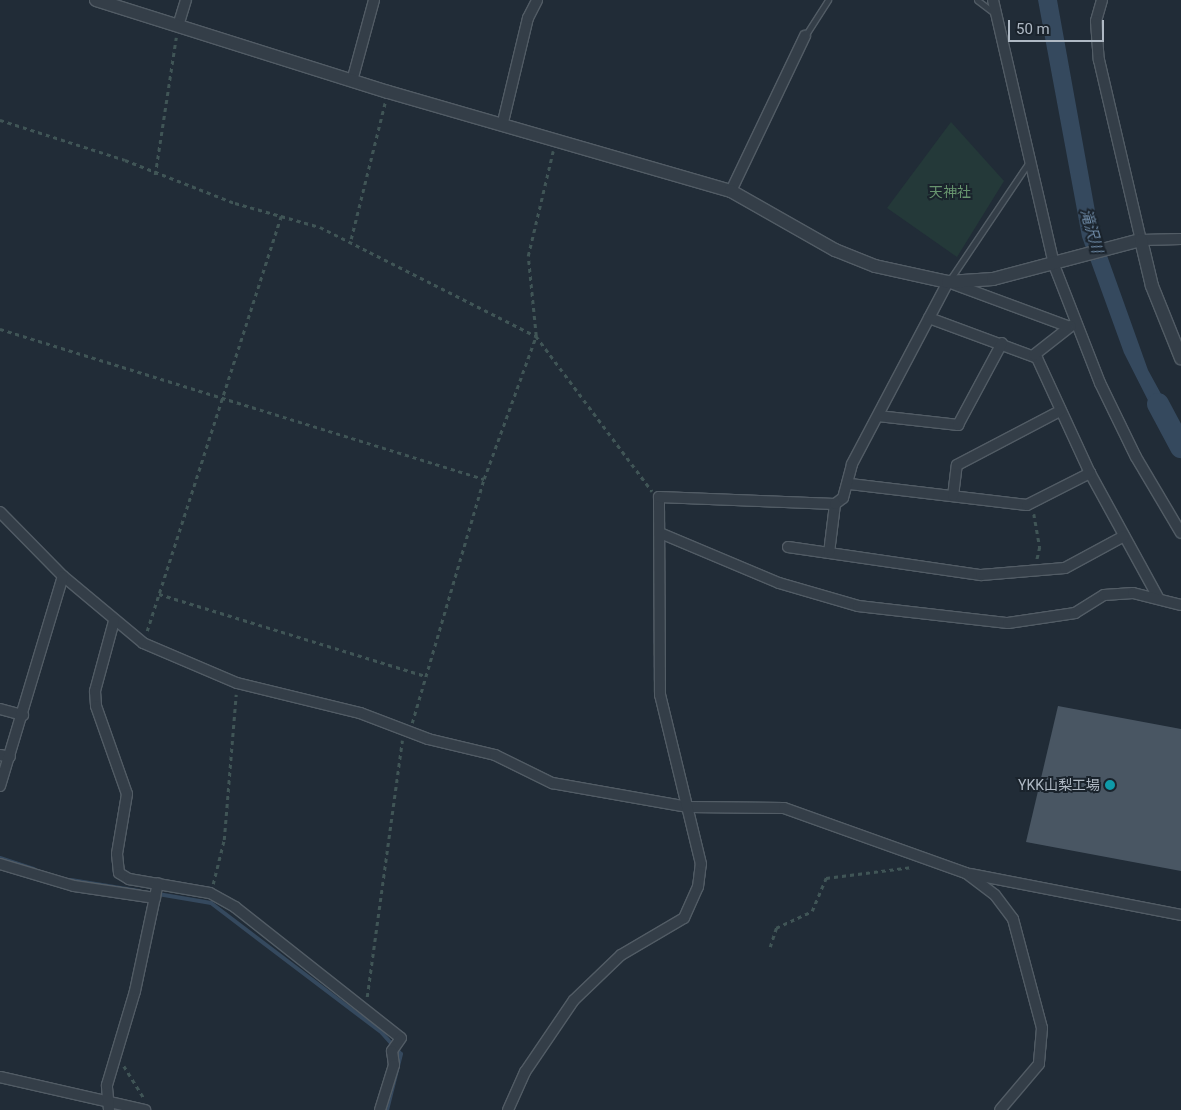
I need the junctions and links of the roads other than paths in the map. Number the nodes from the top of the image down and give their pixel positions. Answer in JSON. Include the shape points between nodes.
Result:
{"nodes":[{"id":1,"x":96,"y":0,"type":"edge"},
{"id":2,"x":186,"y":0,"type":"edge"},
{"id":3,"x":374,"y":0,"type":"edge"},
{"id":4,"x":537,"y":0,"type":"edge"},
{"id":5,"x":828,"y":0,"type":"edge"},
{"id":6,"x":977,"y":0,"type":"edge"},
{"id":7,"x":993,"y":0,"type":"edge"},
{"id":8,"x":1102,"y":0,"type":"edge"},
{"id":9,"x":995,"y":13,"type":"junction"},
{"id":10,"x":178,"y":26,"type":"junction"},
{"id":11,"x":805,"y":36,"type":"joint"},
{"id":12,"x":352,"y":81,"type":"junction"},
{"id":13,"x":503,"y":122,"type":"junction"},
{"id":14,"x":1030,"y":161,"type":"junction"},
{"id":15,"x":731,"y":190,"type":"junction"},
{"id":16,"x":1181,"y":239,"type":"edge"},
{"id":17,"x":1135,"y":241,"type":"junction"},
{"id":18,"x":1059,"y":264,"type":"junction"},
{"id":19,"x":948,"y":282,"type":"junction"},
{"id":20,"x":929,"y":318,"type":"junction"},
{"id":21,"x":1072,"y":326,"type":"junction"},
{"id":22,"x":1002,"y":342,"type":"junction"},
{"id":23,"x":1034,"y":355,"type":"junction"},
{"id":24,"x":1181,"y":358,"type":"edge"},
{"id":25,"x":1060,"y":411,"type":"junction"},
{"id":26,"x":878,"y":416,"type":"junction"},
{"id":27,"x":1090,"y":473,"type":"junction"},
{"id":28,"x":850,"y":484,"type":"junction"},
{"id":29,"x":953,"y":496,"type":"junction"},
{"id":30,"x":834,"y":504,"type":"junction"},
{"id":31,"x":0,"y":512,"type":"edge"},
{"id":32,"x":660,"y":533,"type":"junction"},
{"id":33,"x":1181,"y":533,"type":"edge"},
{"id":34,"x":1124,"y":536,"type":"junction"},
{"id":35,"x":788,"y":547,"type":"dead end"},
{"id":36,"x":829,"y":553,"type":"junction"},
{"id":37,"x":63,"y":576,"type":"junction"},
{"id":38,"x":1158,"y":597,"type":"junction"},
{"id":39,"x":1181,"y":605,"type":"edge"},
{"id":40,"x":114,"y":621,"type":"junction"},
{"id":41,"x":0,"y":708,"type":"edge"},
{"id":42,"x":22,"y":715,"type":"junction"},
{"id":43,"x":5,"y":756,"type":"edge"},
{"id":44,"x":0,"y":786,"type":"edge"},
{"id":45,"x":688,"y":807,"type":"junction"},
{"id":46,"x":0,"y":864,"type":"edge"},
{"id":47,"x":966,"y":873,"type":"junction"},
{"id":48,"x":156,"y":891,"type":"junction"},
{"id":49,"x":1181,"y":916,"type":"edge"},
{"id":50,"x":0,"y":1077,"type":"edge"},
{"id":51,"x":108,"y":1106,"type":"edge"},
{"id":52,"x":146,"y":1106,"type":"edge"},
{"id":53,"x":380,"y":1110,"type":"edge"},
{"id":54,"x":508,"y":1110,"type":"edge"},
{"id":55,"x":1000,"y":1110,"type":"edge"}],
"edges":[{"from":1,"to":10,"type":"street"},
{"from":2,"to":10,"type":"street"},
{"from":3,"to":12,"type":"street"},
{"from":4,"to":13,"type":"street","via":[[528,18]]},
{"from":5,"to":11,"type":"lane"},
{"from":6,"to":9,"type":"lane"},
{"from":7,"to":9,"type":"street"},
{"from":8,"to":17,"type":"street","via":[[1096,21],[1099,60]]},
{"from":9,"to":14,"type":"street"},
{"from":10,"to":12,"type":"street"},
{"from":11,"to":15,"type":"street"},
{"from":12,"to":13,"type":"street"},
{"from":13,"to":15,"type":"street"},
{"from":14,"to":18,"type":"street"},
{"from":14,"to":19,"type":"lane"},
{"from":15,"to":19,"type":"street","via":[[835,250],[876,266]]},
{"from":16,"to":17,"type":"street"},
{"from":17,"to":18,"type":"street"},
{"from":17,"to":24,"type":"street"},
{"from":18,"to":19,"type":"street","via":[[993,279]]},
{"from":18,"to":21,"type":"street"},
{"from":19,"to":20,"type":"street"},
{"from":19,"to":21,"type":"street"},
{"from":20,"to":22,"type":"street"},
{"from":20,"to":26,"type":"street"},
{"from":21,"to":23,"type":"street"},
{"from":21,"to":33,"type":"street","via":[[1136,457]]},
{"from":22,"to":23,"type":"street"},
{"from":22,"to":26,"type":"street","via":[[958,425]]},
{"from":23,"to":25,"type":"street"},
{"from":25,"to":27,"type":"street"},
{"from":25,"to":29,"type":"street","via":[[956,465]]},
{"from":26,"to":28,"type":"street","via":[[852,464]]},
{"from":27,"to":29,"type":"street","via":[[1030,504]]},
{"from":27,"to":34,"type":"street"},
{"from":28,"to":29,"type":"street"},
{"from":28,"to":30,"type":"street"},
{"from":30,"to":32,"type":"street","via":[[659,497]]},
{"from":30,"to":36,"type":"street"},
{"from":31,"to":37,"type":"street"},
{"from":32,"to":38,"type":"street","via":[[779,582],[858,606],[1008,623],[1075,613],[1104,595],[1133,592]]},
{"from":32,"to":45,"type":"street","via":[[660,695]]},
{"from":34,"to":36,"type":"street","via":[[1065,568],[981,575]]},
{"from":34,"to":38,"type":"street"},
{"from":35,"to":36,"type":"street"},
{"from":37,"to":40,"type":"street"},
{"from":37,"to":42,"type":"street"},
{"from":38,"to":39,"type":"street"},
{"from":40,"to":45,"type":"street","via":[[143,643],[237,683],[495,755],[552,783]]},
{"from":40,"to":48,"type":"street","via":[[95,690],[96,706],[127,794],[117,864],[119,873]]},
{"from":41,"to":42,"type":"street"},
{"from":42,"to":43,"type":"street"},
{"from":43,"to":44,"type":"street"},
{"from":45,"to":47,"type":"street","via":[[784,808]]},
{"from":45,"to":54,"type":"street","via":[[701,864],[693,905],[674,927],[621,954],[574,1000],[525,1072]]},
{"from":46,"to":48,"type":"street","via":[[74,886]]},
{"from":47,"to":49,"type":"street"},
{"from":47,"to":55,"type":"street","via":[[995,895],[1013,919],[1042,1028],[1039,1064]]},
{"from":48,"to":51,"type":"street","via":[[116,1054]]},
{"from":48,"to":53,"type":"street","via":[[210,893],[260,924],[401,1038]]},
{"from":50,"to":51,"type":"street"},
{"from":51,"to":52,"type":"street"}]}
